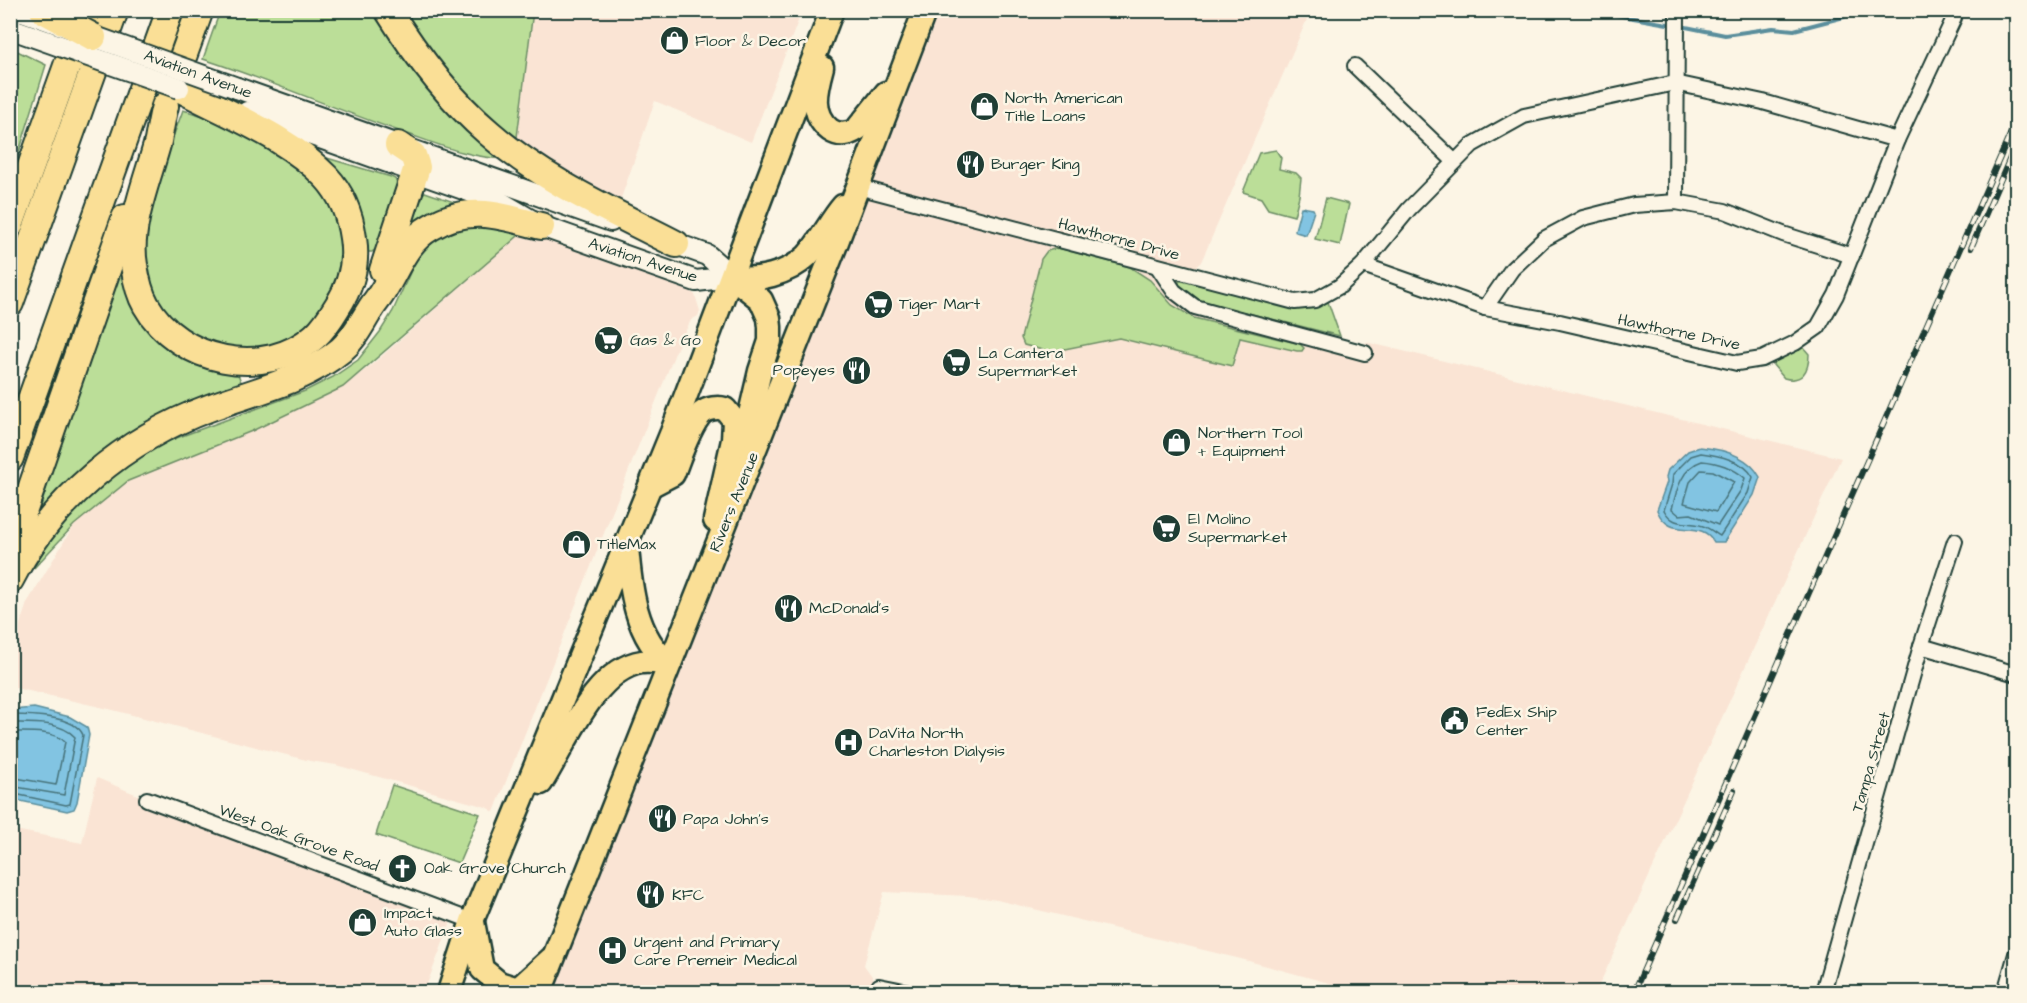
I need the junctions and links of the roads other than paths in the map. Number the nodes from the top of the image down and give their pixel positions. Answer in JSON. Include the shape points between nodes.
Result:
{"nodes":[{"id":1,"x":43,"y":10,"type":"edge"},
{"id":2,"x":115,"y":10,"type":"edge"},
{"id":3,"x":170,"y":10,"type":"edge"},
{"id":4,"x":200,"y":10,"type":"edge"},
{"id":5,"x":388,"y":10,"type":"edge"},
{"id":6,"x":834,"y":10,"type":"edge"},
{"id":7,"x":925,"y":10,"type":"edge"},
{"id":8,"x":86,"y":11,"type":"edge"},
{"id":9,"x":1677,"y":11,"type":"edge"},
{"id":10,"x":1954,"y":18,"type":"dead end"},
{"id":11,"x":14,"y":22,"type":"edge"},
{"id":12,"x":93,"y":37,"type":"junction"},
{"id":13,"x":1355,"y":66,"type":"dead end"},
{"id":14,"x":903,"y":70,"type":"junction"},
{"id":15,"x":1676,"y":83,"type":"junction"},
{"id":16,"x":172,"y":97,"type":"junction"},
{"id":17,"x":228,"y":110,"type":"junction"},
{"id":18,"x":1897,"y":140,"type":"junction"},
{"id":19,"x":398,"y":145,"type":"junction"},
{"id":20,"x":1455,"y":162,"type":"junction"},
{"id":21,"x":416,"y":173,"type":"junction"},
{"id":22,"x":858,"y":187,"type":"junction"},
{"id":23,"x":1676,"y":202,"type":"junction"},
{"id":24,"x":10,"y":225,"type":"edge"},
{"id":25,"x":541,"y":226,"type":"junction"},
{"id":26,"x":676,"y":244,"type":"junction"},
{"id":27,"x":1852,"y":256,"type":"junction"},
{"id":28,"x":1363,"y":265,"type":"junction"},
{"id":29,"x":1158,"y":267,"type":"junction"},
{"id":30,"x":732,"y":277,"type":"junction"},
{"id":31,"x":10,"y":303,"type":"edge"},
{"id":32,"x":1485,"y":308,"type":"junction"},
{"id":33,"x":370,"y":310,"type":"junction"},
{"id":34,"x":1365,"y":353,"type":"dead end"},
{"id":35,"x":10,"y":458,"type":"edge"},
{"id":36,"x":650,"y":486,"type":"junction"},
{"id":37,"x":726,"y":523,"type":"junction"},
{"id":38,"x":1955,"y":541,"type":"dead end"},
{"id":39,"x":627,"y":544,"type":"junction"},
{"id":40,"x":10,"y":550,"type":"edge"},
{"id":41,"x":10,"y":580,"type":"edge"},
{"id":42,"x":698,"y":591,"type":"junction"},
{"id":43,"x":1921,"y":646,"type":"junction"},
{"id":44,"x":670,"y":663,"type":"junction"},
{"id":45,"x":2016,"y":674,"type":"edge"},
{"id":46,"x":147,"y":799,"type":"dead end"},
{"id":47,"x":508,"y":831,"type":"junction"},
{"id":48,"x":472,"y":921,"type":"junction"},
{"id":49,"x":2016,"y":954,"type":"edge"},
{"id":50,"x":555,"y":956,"type":"junction"},
{"id":51,"x":878,"y":989,"type":"edge"},
{"id":52,"x":449,"y":993,"type":"edge"},
{"id":53,"x":540,"y":993,"type":"edge"},
{"id":54,"x":909,"y":993,"type":"edge"},
{"id":55,"x":1823,"y":993,"type":"edge"},
{"id":56,"x":2005,"y":993,"type":"edge"}],
"edges":[{"from":1,"to":12,"type":"highway","bridge":true},
{"from":2,"to":31,"type":"highway"},
{"from":3,"to":35,"type":"highway"},
{"from":4,"to":16,"type":"highway"},
{"from":5,"to":26,"type":"highway","via":[[427,68],[489,134],[569,189]]},
{"from":6,"to":14,"type":"main road","via":[[816,89],[818,116],[827,128],[843,134],[857,129]]},
{"from":6,"to":30,"type":"main road"},
{"from":7,"to":14,"type":"main road","name":"Rivers Avenue"},
{"from":8,"to":24,"type":"highway"},
{"from":9,"to":15,"type":"street"},
{"from":10,"to":18,"type":"street","name":"Hawthorne Drive"},
{"from":11,"to":12,"type":"street","name":"Aviation Avenue","bridge":true},
{"from":11,"to":16,"type":"street","name":"Aviation Avenue","bridge":true},
{"from":12,"to":19,"type":"street","name":"Aviation Avenue","bridge":true},
{"from":13,"to":20,"type":"street"},
{"from":14,"to":22,"type":"main road","name":"Rivers Avenue"},
{"from":15,"to":18,"type":"street","name":"Hawthorne Drive","via":[[1763,102]]},
{"from":15,"to":20,"type":"street","name":"Hawthorne Drive","via":[[1524,116],[1472,145]]},
{"from":15,"to":23,"type":"street"},
{"from":16,"to":17,"type":"highway"},
{"from":16,"to":17,"type":"highway","via":[[135,230],[132,251],[138,283],[157,320],[194,351],[254,362],[295,349],[315,336],[330,319],[354,271],[354,244],[350,220],[327,178],[283,142]]},
{"from":16,"to":40,"type":"highway"},
{"from":17,"to":21,"type":"street","name":"Aviation Avenue"},
{"from":18,"to":27,"type":"street","name":"Hawthorne Drive"},
{"from":19,"to":21,"type":"highway","via":[[413,155]]},
{"from":19,"to":26,"type":"street","name":"Aviation Avenue"},
{"from":20,"to":28,"type":"street","name":"Hawthorne Drive"},
{"from":21,"to":25,"type":"street","name":"Aviation Avenue","via":[[500,202]]},
{"from":21,"to":33,"type":"highway"},
{"from":22,"to":29,"type":"street","name":"Hawthorne Drive"},
{"from":22,"to":30,"type":"main road","via":[[807,255],[794,265],[758,278]]},
{"from":22,"to":37,"type":"main road","name":"Rivers Avenue"},
{"from":23,"to":27,"type":"street","via":[[1725,211]]},
{"from":23,"to":32,"type":"street","via":[[1634,205],[1582,218],[1544,239],[1512,269]]},
{"from":25,"to":30,"type":"street","name":"Aviation Avenue","via":[[696,281]]},
{"from":25,"to":33,"type":"highway","via":[[487,213],[468,213],[431,227],[402,254]]},
{"from":26,"to":30,"type":"street","name":"Aviation Avenue","via":[[707,255]]},
{"from":27,"to":32,"type":"street","name":"Hawthorne Drive","via":[[1818,327],[1762,359],[1737,363]]},
{"from":28,"to":29,"type":"street","name":"Hawthorne Drive","via":[[1340,286],[1315,300],[1295,302]]},
{"from":28,"to":32,"type":"street","name":"Hawthorne Drive"},
{"from":29,"to":34,"type":"street","via":[[1174,291],[1195,307]]},
{"from":30,"to":36,"type":"main road"},
{"from":30,"to":37,"type":"main road","via":[[761,300],[769,318],[770,341]]},
{"from":33,"to":41,"type":"highway","via":[[343,349],[308,372],[186,417],[111,460],[51,519]]},
{"from":36,"to":39,"type":"main road"},
{"from":36,"to":42,"type":"main road","via":[[673,474],[701,414],[715,408],[729,412],[734,420],[733,440]]},
{"from":37,"to":42,"type":"main road","name":"Rivers Avenue"},
{"from":38,"to":43,"type":"street","name":"Tampa Street"},
{"from":39,"to":44,"type":"main road","via":[[636,609],[651,644]]},
{"from":39,"to":47,"type":"main road"},
{"from":42,"to":44,"type":"main road","name":"Rivers Avenue"},
{"from":43,"to":45,"type":"street"},
{"from":43,"to":55,"type":"street","name":"Tampa Street"},
{"from":44,"to":47,"type":"main road","via":[[631,665],[611,677],[590,698],[545,777]]},
{"from":44,"to":50,"type":"main road","name":"Rivers Avenue"},
{"from":46,"to":48,"type":"street","name":"West Oak Grove Road"},
{"from":47,"to":48,"type":"main road"},
{"from":48,"to":50,"type":"main road","via":[[482,969],[499,983],[518,989]]},
{"from":48,"to":52,"type":"main road"},
{"from":49,"to":56,"type":"street"},
{"from":50,"to":53,"type":"main road","name":"Rivers Avenue"},
{"from":51,"to":54,"type":"street"}]}
